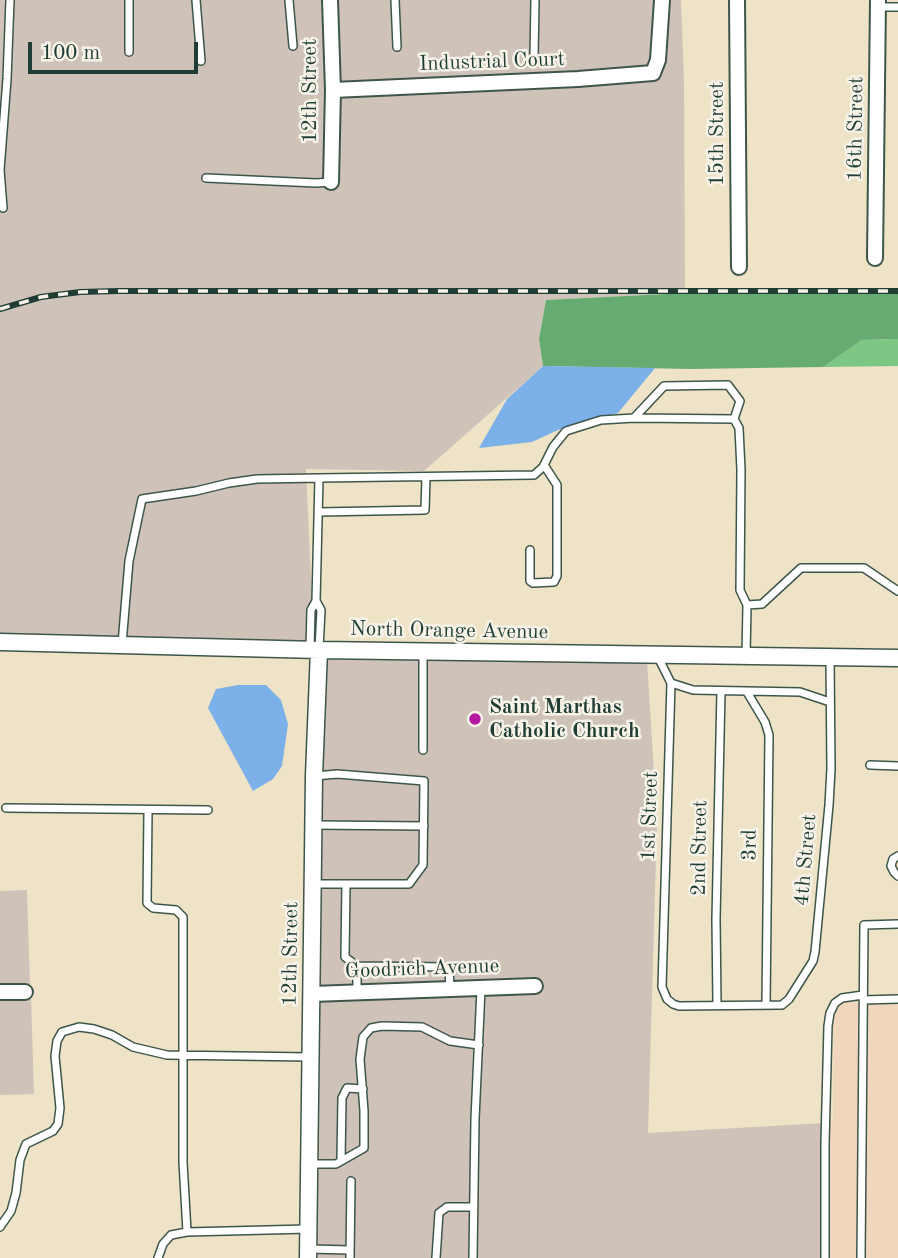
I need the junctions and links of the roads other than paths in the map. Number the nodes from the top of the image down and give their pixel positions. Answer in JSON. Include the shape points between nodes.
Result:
{"nodes":[{"id":1,"x":10,"y":0,"type":"edge"},
{"id":2,"x":129,"y":0,"type":"edge"},
{"id":3,"x":196,"y":0,"type":"edge"},
{"id":4,"x":289,"y":0,"type":"edge"},
{"id":5,"x":330,"y":0,"type":"edge"},
{"id":6,"x":395,"y":0,"type":"edge"},
{"id":7,"x":535,"y":0,"type":"edge"},
{"id":8,"x":662,"y":0,"type":"edge"},
{"id":9,"x":737,"y":0,"type":"edge"},
{"id":10,"x":878,"y":4,"type":"edge"},
{"id":11,"x":898,"y":7,"type":"edge"},
{"id":12,"x":293,"y":46,"type":"dead end"},
{"id":13,"x":397,"y":47,"type":"dead end"},
{"id":14,"x":129,"y":52,"type":"dead end"},
{"id":15,"x":534,"y":58,"type":"dead end"},
{"id":16,"x":201,"y":61,"type":"dead end"},
{"id":17,"x":332,"y":90,"type":"junction"},
{"id":18,"x":206,"y":178,"type":"dead end"},
{"id":19,"x":331,"y":182,"type":"joint"},
{"id":20,"x":2,"y":208,"type":"dead end"},
{"id":21,"x":875,"y":258,"type":"dead end"},
{"id":22,"x":738,"y":267,"type":"dead end"},
{"id":23,"x":634,"y":418,"type":"junction"},
{"id":24,"x":734,"y":419,"type":"junction"},
{"id":25,"x":544,"y":465,"type":"junction"},
{"id":26,"x":426,"y":477,"type":"junction"},
{"id":27,"x":319,"y":478,"type":"junction"},
{"id":28,"x":318,"y":512,"type":"junction"},
{"id":29,"x":530,"y":550,"type":"dead end"},
{"id":30,"x":898,"y":591,"type":"edge"},
{"id":31,"x":747,"y":605,"type":"junction"},
{"id":32,"x":0,"y":642,"type":"edge"},
{"id":33,"x":122,"y":644,"type":"junction"},
{"id":34,"x":315,"y":650,"type":"junction"},
{"id":35,"x":423,"y":651,"type":"junction"},
{"id":36,"x":657,"y":654,"type":"junction"},
{"id":37,"x":746,"y":656,"type":"junction"},
{"id":38,"x":830,"y":657,"type":"junction"},
{"id":39,"x":898,"y":658,"type":"edge"},
{"id":40,"x":671,"y":683,"type":"junction"},
{"id":41,"x":721,"y":691,"type":"junction"},
{"id":42,"x":747,"y":692,"type":"junction"},
{"id":43,"x":830,"y":702,"type":"junction"},
{"id":44,"x":423,"y":750,"type":"dead end"},
{"id":45,"x":870,"y":765,"type":"dead end"},
{"id":46,"x":898,"y":766,"type":"edge"},
{"id":47,"x":314,"y":776,"type":"junction"},
{"id":48,"x":6,"y":808,"type":"dead end"},
{"id":49,"x":208,"y":810,"type":"dead end"},
{"id":50,"x":148,"y":811,"type":"junction"},
{"id":51,"x":313,"y":825,"type":"junction"},
{"id":52,"x":424,"y":825,"type":"junction"},
{"id":53,"x":898,"y":856,"type":"edge"},
{"id":54,"x":898,"y":876,"type":"edge"},
{"id":55,"x":313,"y":884,"type":"junction"},
{"id":56,"x":346,"y":884,"type":"junction"},
{"id":57,"x":898,"y":924,"type":"edge"},
{"id":58,"x":357,"y":966,"type":"junction"},
{"id":59,"x":535,"y":986,"type":"dead end"},
{"id":60,"x":481,"y":988,"type":"junction"},
{"id":61,"x":450,"y":989,"type":"junction"},
{"id":62,"x":0,"y":992,"type":"edge"},
{"id":63,"x":25,"y":992,"type":"dead end"},
{"id":64,"x":358,"y":992,"type":"junction"},
{"id":65,"x":312,"y":994,"type":"junction"},
{"id":66,"x":863,"y":997,"type":"junction"},
{"id":67,"x":667,"y":999,"type":"joint"},
{"id":68,"x":898,"y":999,"type":"edge"},
{"id":69,"x":717,"y":1004,"type":"junction"},
{"id":70,"x":766,"y":1004,"type":"junction"},
{"id":71,"x":479,"y":1045,"type":"junction"},
{"id":72,"x":183,"y":1055,"type":"junction"},
{"id":73,"x":311,"y":1057,"type":"junction"},
{"id":74,"x":363,"y":1089,"type":"junction"},
{"id":75,"x":341,"y":1160,"type":"junction"},
{"id":76,"x":309,"y":1164,"type":"junction"},
{"id":77,"x":351,"y":1181,"type":"dead end"},
{"id":78,"x":474,"y":1207,"type":"junction"},
{"id":79,"x":0,"y":1227,"type":"edge"},
{"id":80,"x":309,"y":1229,"type":"junction"},
{"id":81,"x":187,"y":1232,"type":"junction"},
{"id":82,"x":308,"y":1254,"type":"edge"},
{"id":83,"x":350,"y":1254,"type":"edge"},
{"id":84,"x":158,"y":1258,"type":"edge"},
{"id":85,"x":436,"y":1258,"type":"edge"},
{"id":86,"x":473,"y":1258,"type":"edge"},
{"id":87,"x":825,"y":1258,"type":"edge"},
{"id":88,"x":861,"y":1258,"type":"edge"}],
"edges":[{"from":1,"to":20,"type":"lane"},
{"from":2,"to":14,"type":"lane"},
{"from":3,"to":16,"type":"lane"},
{"from":4,"to":12,"type":"lane"},
{"from":5,"to":17,"type":"street","name":"12th Street"},
{"from":6,"to":13,"type":"lane"},
{"from":7,"to":15,"type":"lane"},
{"from":8,"to":17,"type":"street","name":"Industrial Court","via":[[660,49],[653,73]]},
{"from":9,"to":22,"type":"street","name":"15th Street"},
{"from":10,"to":11,"type":"lane"},
{"from":10,"to":21,"type":"street","name":"16th Street"},
{"from":17,"to":19,"type":"street","name":"12th Street"},
{"from":18,"to":19,"type":"lane"},
{"from":23,"to":24,"type":"lane"},
{"from":23,"to":24,"type":"lane","via":[[664,386],[728,385],[740,401]]},
{"from":23,"to":25,"type":"lane","via":[[566,431]]},
{"from":24,"to":31,"type":"lane","via":[[739,428],[741,470],[740,590]]},
{"from":25,"to":26,"type":"lane","via":[[534,475]]},
{"from":25,"to":29,"type":"lane","via":[[556,485],[558,576],[554,582],[530,581]]},
{"from":26,"to":27,"type":"lane"},
{"from":26,"to":28,"type":"lane","via":[[425,510]]},
{"from":27,"to":28,"type":"lane"},
{"from":27,"to":33,"type":"lane","via":[[257,478],[142,499],[129,561]]},
{"from":28,"to":34,"type":"lane","via":[[316,601],[321,610]]},
{"from":30,"to":31,"type":"lane","via":[[864,568],[801,568],[762,604]]},
{"from":31,"to":37,"type":"lane"},
{"from":32,"to":33,"type":"street","name":"North Orange Avenue"},
{"from":33,"to":34,"type":"street","name":"North Orange Avenue"},
{"from":34,"to":35,"type":"street","name":"North Orange Avenue"},
{"from":34,"to":47,"type":"street","name":"12th Street"},
{"from":35,"to":36,"type":"street","name":"North Orange Avenue"},
{"from":35,"to":44,"type":"lane"},
{"from":36,"to":37,"type":"street","name":"North Orange Avenue"},
{"from":36,"to":40,"type":"lane"},
{"from":37,"to":38,"type":"street","name":"North Orange Avenue"},
{"from":38,"to":39,"type":"street","name":"North Orange Avenue"},
{"from":38,"to":43,"type":"lane","name":"4th Street"},
{"from":40,"to":41,"type":"lane"},
{"from":40,"to":67,"type":"lane","name":"1st Street","via":[[662,987]]},
{"from":41,"to":42,"type":"lane"},
{"from":41,"to":69,"type":"lane","name":"2nd Street"},
{"from":42,"to":43,"type":"lane","via":[[800,692]]},
{"from":42,"to":70,"type":"lane","name":"3rd","via":[[769,735]]},
{"from":43,"to":70,"type":"lane","name":"4th Street","via":[[829,806],[815,952],[789,999],[782,1005]]},
{"from":45,"to":46,"type":"lane"},
{"from":47,"to":51,"type":"street","name":"12th Street"},
{"from":47,"to":52,"type":"lane","via":[[424,781]]},
{"from":48,"to":50,"type":"lane"},
{"from":49,"to":50,"type":"lane"},
{"from":50,"to":72,"type":"lane","via":[[147,903],[176,910],[183,917]]},
{"from":51,"to":52,"type":"lane"},
{"from":51,"to":55,"type":"street","name":"12th Street"},
{"from":52,"to":56,"type":"lane","via":[[423,864],[409,884]]},
{"from":53,"to":54,"type":"lane","via":[[891,866]]},
{"from":55,"to":56,"type":"lane"},
{"from":55,"to":65,"type":"street","name":"12th Street"},
{"from":56,"to":58,"type":"lane","via":[[345,957]]},
{"from":57,"to":66,"type":"lane","via":[[864,925]]},
{"from":58,"to":61,"type":"lane","via":[[449,967]]},
{"from":58,"to":64,"type":"lane"},
{"from":59,"to":60,"type":"street","name":"Goodrich Avenue"},
{"from":60,"to":61,"type":"street","name":"Goodrich Avenue"},
{"from":60,"to":71,"type":"lane"},
{"from":61,"to":64,"type":"street","name":"Goodrich Avenue"},
{"from":62,"to":63,"type":"street"},
{"from":64,"to":65,"type":"street","name":"Goodrich Avenue"},
{"from":65,"to":73,"type":"street","name":"12th Street"},
{"from":66,"to":68,"type":"lane"},
{"from":66,"to":87,"type":"lane","via":[[835,1003],[828,1026]]},
{"from":66,"to":88,"type":"lane"},
{"from":67,"to":69,"type":"lane","name":"4th Street","via":[[679,1006]]},
{"from":69,"to":70,"type":"lane","name":"4th Street"},
{"from":71,"to":74,"type":"lane","via":[[450,1041],[422,1027],[372,1028],[363,1037]]},
{"from":71,"to":78,"type":"lane"},
{"from":72,"to":73,"type":"lane"},
{"from":72,"to":79,"type":"lane","via":[[133,1047],[94,1029],[62,1032],[55,1056],[58,1124],[26,1144],[11,1211]]},
{"from":72,"to":81,"type":"lane"},
{"from":73,"to":76,"type":"street","name":"12th Street"},
{"from":74,"to":75,"type":"lane","via":[[363,1149]]},
{"from":74,"to":75,"type":"lane","via":[[346,1088],[342,1098]]},
{"from":75,"to":76,"type":"lane"},
{"from":76,"to":80,"type":"street","name":"12th Street"},
{"from":77,"to":83,"type":"lane"},
{"from":78,"to":85,"type":"lane","via":[[447,1207],[439,1213]]},
{"from":78,"to":86,"type":"lane"},
{"from":80,"to":81,"type":"lane"},
{"from":80,"to":82,"type":"street","name":"12th Street"},
{"from":81,"to":84,"type":"lane","via":[[172,1235]]},
{"from":82,"to":83,"type":"lane"}]}
